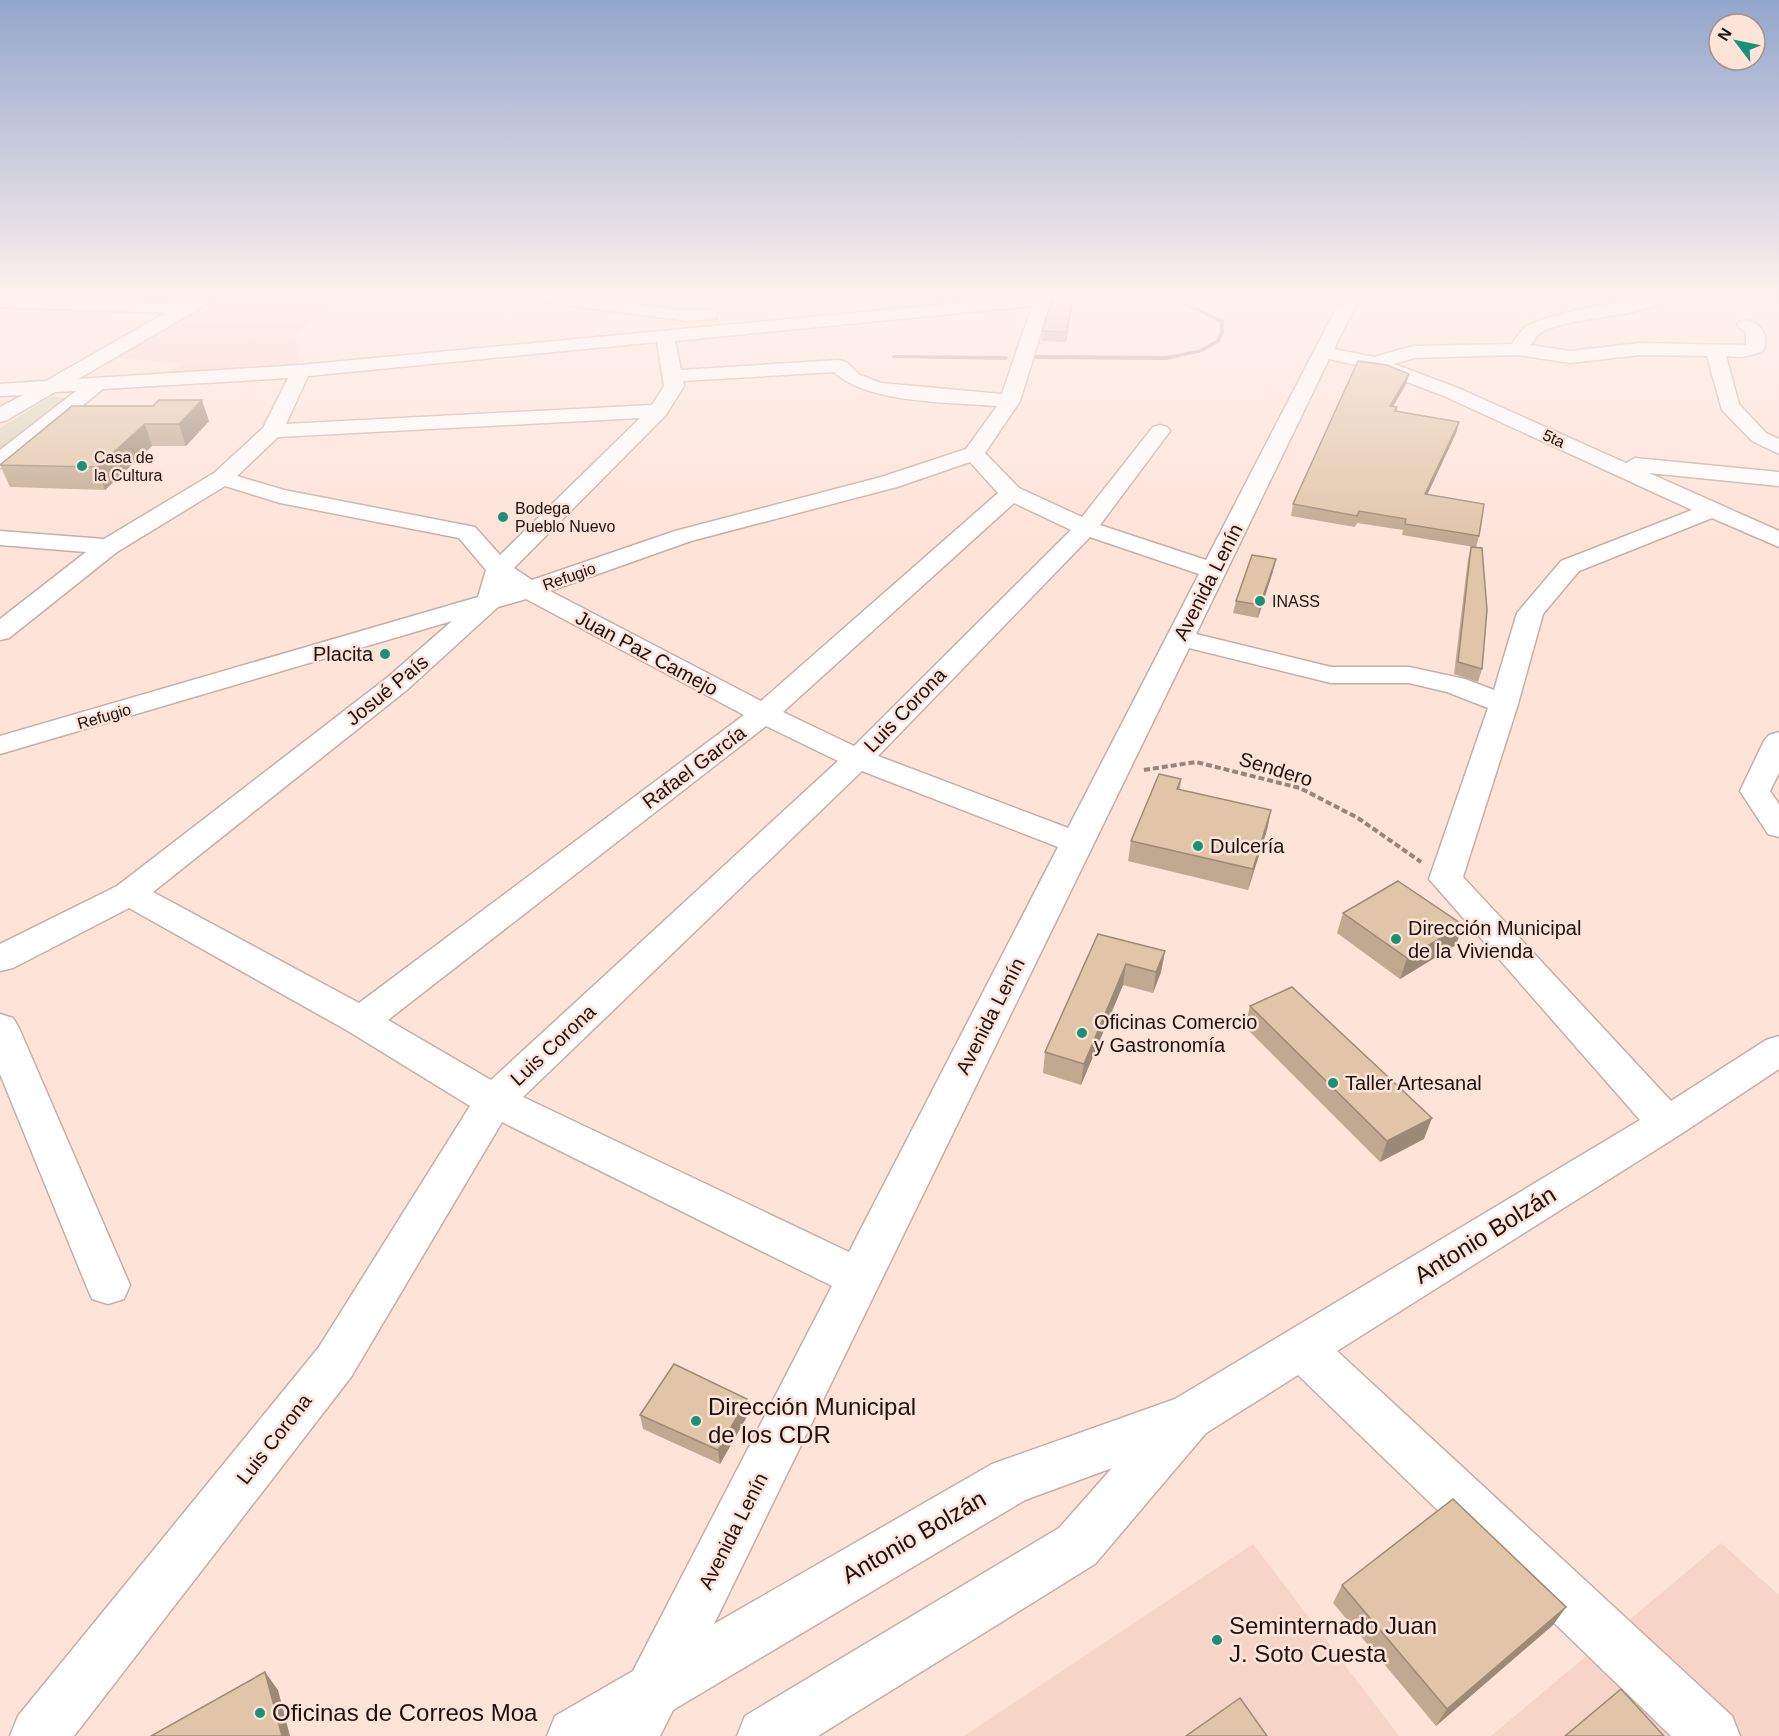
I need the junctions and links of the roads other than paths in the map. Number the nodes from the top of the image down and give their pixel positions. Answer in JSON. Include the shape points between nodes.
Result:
{"nodes":[{"id":1,"x":67,"y":378,"type":"edge"},
{"id":2,"x":205,"y":378,"type":"edge"},
{"id":3,"x":298,"y":378,"type":"edge"},
{"id":4,"x":672,"y":378,"type":"edge"},
{"id":5,"x":852,"y":378,"type":"edge"},
{"id":6,"x":1017,"y":378,"type":"edge"},
{"id":7,"x":1310,"y":378,"type":"edge"},
{"id":8,"x":1414,"y":378,"type":"edge"},
{"id":9,"x":1722,"y":378,"type":"edge"},
{"id":10,"x":96,"y":386,"type":"junction"},
{"id":11,"x":50,"y":388,"type":"junction"},
{"id":12,"x":0,"y":390,"type":"edge"},
{"id":13,"x":1010,"y":401,"type":"junction"},
{"id":14,"x":659,"y":411,"type":"junction"},
{"id":15,"x":0,"y":416,"type":"edge"},
{"id":16,"x":272,"y":431,"type":"junction"},
{"id":17,"x":1160,"y":431,"type":"dead end"},
{"id":18,"x":1779,"y":448,"type":"edge"},
{"id":19,"x":974,"y":454,"type":"junction"},
{"id":20,"x":0,"y":461,"type":"edge"},
{"id":21,"x":1608,"y":462,"type":"junction"},
{"id":22,"x":222,"y":478,"type":"junction"},
{"id":23,"x":1779,"y":479,"type":"edge"},
{"id":24,"x":1011,"y":493,"type":"junction"},
{"id":25,"x":1712,"y":510,"type":"junction"},
{"id":26,"x":1086,"y":528,"type":"junction"},
{"id":27,"x":0,"y":538,"type":"edge"},
{"id":28,"x":1779,"y":540,"type":"edge"},
{"id":29,"x":108,"y":547,"type":"junction"},
{"id":30,"x":499,"y":569,"type":"junction"},
{"id":31,"x":1214,"y":571,"type":"junction"},
{"id":32,"x":529,"y":590,"type":"junction"},
{"id":33,"x":489,"y":602,"type":"junction"},
{"id":34,"x":0,"y":632,"type":"edge"},
{"id":35,"x":1180,"y":638,"type":"junction"},
{"id":36,"x":1504,"y":704,"type":"junction"},
{"id":37,"x":764,"y":714,"type":"junction"},
{"id":38,"x":1779,"y":741,"type":"edge"},
{"id":39,"x":0,"y":745,"type":"edge"},
{"id":40,"x":858,"y":759,"type":"junction"},
{"id":41,"x":1779,"y":827,"type":"edge"},
{"id":42,"x":1077,"y":843,"type":"junction"},
{"id":43,"x":129,"y":894,"type":"junction"},
{"id":44,"x":0,"y":959,"type":"edge"},
{"id":45,"x":361,"y":1021,"type":"junction"},
{"id":46,"x":0,"y":1028,"type":"edge"},
{"id":47,"x":1779,"y":1050,"type":"edge"},
{"id":48,"x":494,"y":1101,"type":"junction"},
{"id":49,"x":1667,"y":1123,"type":"junction"},
{"id":50,"x":859,"y":1278,"type":"junction"},
{"id":51,"x":108,"y":1285,"type":"dead end"},
{"id":52,"x":1302,"y":1348,"type":"junction"},
{"id":53,"x":1189,"y":1417,"type":"junction"},
{"id":54,"x":642,"y":1713,"type":"edge"},
{"id":55,"x":38,"y":1736,"type":"edge"},
{"id":56,"x":575,"y":1736,"type":"edge"},
{"id":57,"x":765,"y":1736,"type":"edge"},
{"id":58,"x":1712,"y":1736,"type":"edge"}],
"edges":[{"from":1,"to":11,"type":"street"},
{"from":2,"to":10,"type":"street"},
{"from":3,"to":16,"type":"street"},
{"from":4,"to":14,"type":"street","via":[[674,386]]},
{"from":5,"to":13,"type":"street","via":[[878,389]]},
{"from":6,"to":13,"type":"street"},
{"from":7,"to":31,"type":"street","name":"Avenida Lenín"},
{"from":8,"to":21,"type":"street","name":"5ta"},
{"from":9,"to":18,"type":"street","via":[[1729,406],[1759,437]]},
{"from":10,"to":11,"type":"street"},
{"from":10,"to":20,"type":"street"},
{"from":11,"to":12,"type":"street"},
{"from":11,"to":15,"type":"street"},
{"from":13,"to":19,"type":"street"},
{"from":14,"to":16,"type":"street"},
{"from":14,"to":30,"type":"street"},
{"from":16,"to":22,"type":"street"},
{"from":17,"to":26,"type":"street","name":"Luis Corona"},
{"from":19,"to":24,"type":"street"},
{"from":19,"to":32,"type":"street","name":"Refugio","via":[[889,482],[684,536]]},
{"from":21,"to":23,"type":"street"},
{"from":21,"to":25,"type":"street","name":"5ta"},
{"from":22,"to":29,"type":"street"},
{"from":22,"to":30,"type":"street","name":"Juan Paz Camejo","via":[[280,496],[467,532]]},
{"from":24,"to":26,"type":"street"},
{"from":24,"to":37,"type":"street","name":"Rafael García"},
{"from":25,"to":28,"type":"street","name":"5ta"},
{"from":25,"to":36,"type":"street","via":[[1570,566],[1530,614]]},
{"from":26,"to":31,"type":"street"},
{"from":26,"to":40,"type":"street","name":"Luis Corona"},
{"from":27,"to":29,"type":"street"},
{"from":29,"to":34,"type":"street"},
{"from":30,"to":32,"type":"street","name":"Juan Paz Camejo"},
{"from":30,"to":33,"type":"street"},
{"from":31,"to":35,"type":"street","name":"Avenida Lenín"},
{"from":32,"to":33,"type":"street","name":"Refugio"},
{"from":32,"to":37,"type":"street","name":"Juan Paz Camejo"},
{"from":33,"to":39,"type":"street","name":"Refugio"},
{"from":33,"to":43,"type":"street","name":"Josué País","via":[[398,683]]},
{"from":35,"to":36,"type":"street","via":[[1331,675],[1409,675],[1455,685]]},
{"from":35,"to":42,"type":"street","name":"Avenida Lenín"},
{"from":36,"to":49,"type":"street","via":[[1446,879]]},
{"from":37,"to":40,"type":"street","name":"Juan Paz Camejo"},
{"from":37,"to":45,"type":"street","name":"Rafael García"},
{"from":38,"to":41,"type":"street","via":[[1755,791]]},
{"from":40,"to":42,"type":"street","name":"Juan Paz Camejo"},
{"from":40,"to":48,"type":"street","name":"Luis Corona"},
{"from":42,"to":50,"type":"street","name":"Avenida Lenín"},
{"from":43,"to":44,"type":"street","name":"Josué País"},
{"from":43,"to":45,"type":"street"},
{"from":45,"to":48,"type":"street"},
{"from":46,"to":51,"type":"street"},
{"from":47,"to":49,"type":"street","name":"Antonio Bolzán"},
{"from":48,"to":50,"type":"street"},
{"from":48,"to":55,"type":"street","name":"Luis Corona","via":[[335,1362]]},
{"from":49,"to":52,"type":"street","name":"Antonio Bolzán"},
{"from":50,"to":54,"type":"street","name":"Avenida Lenín"},
{"from":52,"to":53,"type":"street","name":"Antonio Bolzán"},
{"from":52,"to":58,"type":"street"},
{"from":53,"to":54,"type":"street","name":"Antonio Bolzán","via":[[1010,1481]]},
{"from":53,"to":57,"type":"street","name":"Antonio Bolzán","via":[[1077,1546]]},
{"from":54,"to":56,"type":"street","name":"Antonio Bolzán"}]}
